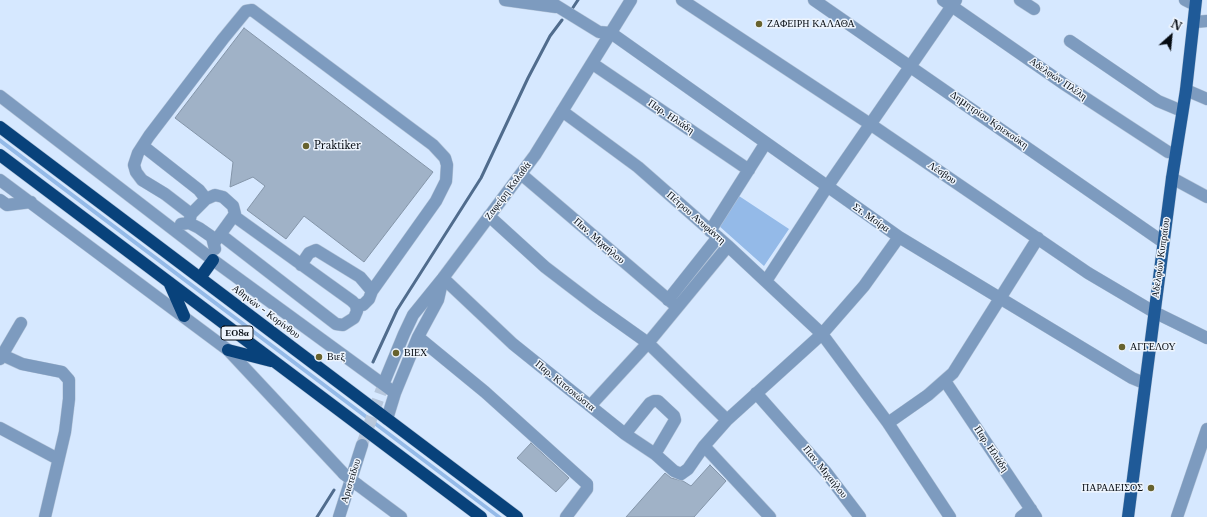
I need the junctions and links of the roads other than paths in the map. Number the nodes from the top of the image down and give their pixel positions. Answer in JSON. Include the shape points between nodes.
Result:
{"nodes":[{"id":1,"x":505,"y":0,"type":"edge"},
{"id":2,"x":547,"y":0,"type":"edge"},
{"id":3,"x":631,"y":0,"type":"edge"},
{"id":4,"x":682,"y":0,"type":"edge"},
{"id":5,"x":814,"y":0,"type":"edge"},
{"id":6,"x":1020,"y":0,"type":"edge"},
{"id":7,"x":950,"y":2,"type":"edge"},
{"id":8,"x":1192,"y":2,"type":"edge"},
{"id":9,"x":559,"y":8,"type":"junction"},
{"id":10,"x":1034,"y":9,"type":"dead end"},
{"id":11,"x":1207,"y":21,"type":"edge"},
{"id":12,"x":1195,"y":22,"type":"junction"},
{"id":13,"x":611,"y":34,"type":"junction"},
{"id":14,"x":1070,"y":40,"type":"dead end"},
{"id":15,"x":593,"y":64,"type":"junction"},
{"id":16,"x":910,"y":65,"type":"junction"},
{"id":17,"x":1186,"y":90,"type":"junction"},
{"id":18,"x":0,"y":96,"type":"edge"},
{"id":19,"x":1207,"y":99,"type":"edge"},
{"id":20,"x":562,"y":111,"type":"junction"},
{"id":21,"x":1182,"y":111,"type":"junction"},
{"id":22,"x":870,"y":124,"type":"junction"},
{"id":23,"x":0,"y":127,"type":"edge"},
{"id":24,"x":765,"y":144,"type":"junction"},
{"id":25,"x":143,"y":146,"type":"junction"},
{"id":26,"x":1176,"y":153,"type":"junction"},
{"id":27,"x":0,"y":155,"type":"edge"},
{"id":28,"x":749,"y":170,"type":"junction"},
{"id":29,"x":521,"y":174,"type":"junction"},
{"id":30,"x":1172,"y":178,"type":"junction"},
{"id":31,"x":0,"y":180,"type":"edge"},
{"id":32,"x":827,"y":187,"type":"junction"},
{"id":33,"x":1207,"y":197,"type":"edge"},
{"id":34,"x":206,"y":199,"type":"junction"},
{"id":35,"x":0,"y":200,"type":"edge"},
{"id":36,"x":31,"y":202,"type":"junction"},
{"id":37,"x":234,"y":216,"type":"junction"},
{"id":38,"x":489,"y":216,"type":"junction"},
{"id":39,"x":190,"y":219,"type":"junction"},
{"id":40,"x":169,"y":226,"type":"junction"},
{"id":41,"x":714,"y":234,"type":"junction"},
{"id":42,"x":899,"y":237,"type":"junction"},
{"id":43,"x":1038,"y":238,"type":"junction"},
{"id":44,"x":218,"y":239,"type":"junction"},
{"id":45,"x":1163,"y":242,"type":"junction"},
{"id":46,"x":728,"y":246,"type":"junction"},
{"id":47,"x":213,"y":260,"type":"junction"},
{"id":48,"x":301,"y":265,"type":"junction"},
{"id":49,"x":200,"y":278,"type":"junction"},
{"id":50,"x":443,"y":278,"type":"junction"},
{"id":51,"x":168,"y":281,"type":"junction"},
{"id":52,"x":766,"y":281,"type":"junction"},
{"id":53,"x":372,"y":291,"type":"junction"},
{"id":54,"x":1000,"y":299,"type":"junction"},
{"id":55,"x":672,"y":304,"type":"junction"},
{"id":56,"x":356,"y":305,"type":"junction"},
{"id":57,"x":1154,"y":312,"type":"junction"},
{"id":58,"x":184,"y":316,"type":"junction"},
{"id":59,"x":21,"y":323,"type":"dead end"},
{"id":60,"x":822,"y":334,"type":"junction"},
{"id":61,"x":418,"y":337,"type":"junction"},
{"id":62,"x":1207,"y":338,"type":"edge"},
{"id":63,"x":648,"y":343,"type":"junction"},
{"id":64,"x":228,"y":350,"type":"junction"},
{"id":65,"x":1,"y":356,"type":"edge"},
{"id":66,"x":276,"y":363,"type":"junction"},
{"id":67,"x":385,"y":380,"type":"tunnel mouth"},
{"id":68,"x":945,"y":381,"type":"junction"},
{"id":69,"x":1144,"y":383,"type":"junction"},
{"id":70,"x":395,"y":393,"type":"junction"},
{"id":71,"x":756,"y":393,"type":"junction"},
{"id":72,"x":590,"y":406,"type":"junction"},
{"id":73,"x":386,"y":419,"type":"junction"},
{"id":74,"x":727,"y":420,"type":"junction"},
{"id":75,"x":888,"y":423,"type":"junction"},
{"id":76,"x":0,"y":428,"type":"edge"},
{"id":77,"x":1207,"y":429,"type":"edge"},
{"id":78,"x":625,"y":434,"type":"junction"},
{"id":79,"x":362,"y":445,"type":"tunnel mouth"},
{"id":80,"x":704,"y":446,"type":"junction"},
{"id":81,"x":655,"y":454,"type":"junction"},
{"id":82,"x":58,"y":459,"type":"junction"},
{"id":83,"x":1034,"y":513,"type":"edge"},
{"id":84,"x":45,"y":517,"type":"edge"},
{"id":85,"x":339,"y":517,"type":"edge"},
{"id":86,"x":401,"y":517,"type":"edge"},
{"id":87,"x":481,"y":517,"type":"edge"},
{"id":88,"x":517,"y":517,"type":"edge"},
{"id":89,"x":566,"y":517,"type":"edge"},
{"id":90,"x":770,"y":517,"type":"edge"},
{"id":91,"x":860,"y":517,"type":"edge"},
{"id":92,"x":950,"y":517,"type":"edge"},
{"id":93,"x":1021,"y":517,"type":"edge"},
{"id":94,"x":1128,"y":517,"type":"edge"},
{"id":95,"x":1178,"y":517,"type":"edge"}],
"edges":[{"from":1,"to":9,"type":"street"},
{"from":2,"to":9,"type":"street","name":"Στ. Μοίρα"},
{"from":3,"to":13,"type":"street","name":"Ζαφείρη Καλαθά"},
{"from":4,"to":22,"type":"street","name":"Λέσβου"},
{"from":5,"to":16,"type":"street","name":"Δημητρίου Κριεκούκη"},
{"from":6,"to":10,"type":"street"},
{"from":7,"to":16,"type":"street"},
{"from":7,"to":26,"type":"street","name":"Αδελφών Πλέλη","via":[[1077,93],[1168,152]]},
{"from":8,"to":12,"type":"main road","name":"Αδελφών Κυπραίου"},
{"from":9,"to":13,"type":"street","name":"Στ. Μοίρα","via":[[598,32]]},
{"from":11,"to":12,"type":"street"},
{"from":12,"to":17,"type":"main road","name":"Αδελφών Κυπραίου"},
{"from":13,"to":15,"type":"street","name":"Ζαφείρη Καλαθά"},
{"from":13,"to":24,"type":"street","name":"Στ. Μοίρα"},
{"from":14,"to":21,"type":"street","via":[[1158,101]]},
{"from":15,"to":20,"type":"street","name":"Ζαφείρη Καλαθά"},
{"from":15,"to":28,"type":"street","name":"Παρ. Ηλιάδη"},
{"from":16,"to":22,"type":"street"},
{"from":16,"to":45,"type":"street","name":"Δημητρίου Κριεκούκη"},
{"from":17,"to":19,"type":"street"},
{"from":17,"to":21,"type":"main road","name":"Αδελφών Κυπραίου"},
{"from":18,"to":40,"type":"street"},
{"from":20,"to":29,"type":"street","name":"Ζαφείρη Καλαθά"},
{"from":20,"to":41,"type":"street","name":"Πέτρου Ανυφάντη","via":[[638,167]]},
{"from":21,"to":26,"type":"main road","name":"Αδελφών Κυπραίου"},
{"from":22,"to":32,"type":"street"},
{"from":22,"to":43,"type":"street","name":"Λέσβου"},
{"from":23,"to":49,"type":"highway","name":"Αθηνών - Κορίνθου","number":"ΕΟ8α"},
{"from":24,"to":28,"type":"street"},
{"from":24,"to":32,"type":"street","name":"Στ. Μοίρα"},
{"from":25,"to":34,"type":"street","via":[[199,190]]},
{"from":25,"to":39,"type":"street","via":[[134,165],[136,172],[142,180],[165,194]]},
{"from":25,"to":53,"type":"street","via":[[223,39],[246,11],[252,10],[433,145],[445,158],[446,181],[436,201]]},
{"from":26,"to":30,"type":"main road","name":"Αδελφών Κυπραίου"},
{"from":27,"to":51,"type":"highway","number":"ΕΟ8α"},
{"from":28,"to":41,"type":"street"},
{"from":29,"to":38,"type":"street","name":"Ζαφείρη Καλαθά"},
{"from":29,"to":55,"type":"street","name":"Παν. Μιχαήλου"},
{"from":30,"to":33,"type":"street"},
{"from":30,"to":45,"type":"main road","name":"Αδελφών Κυπραίου"},
{"from":31,"to":36,"type":"street"},
{"from":32,"to":42,"type":"street","name":"Στ. Μοίρα"},
{"from":32,"to":52,"type":"street"},
{"from":34,"to":37,"type":"street","via":[[223,197],[233,206],[236,214]]},
{"from":34,"to":39,"type":"street"},
{"from":35,"to":36,"type":"street","via":[[7,206]]},
{"from":36,"to":58,"type":"street"},
{"from":37,"to":44,"type":"street"},
{"from":37,"to":48,"type":"street"},
{"from":38,"to":50,"type":"street","name":"Ζαφείρη Καλαθά"},
{"from":38,"to":63,"type":"street","via":[[545,267]]},
{"from":39,"to":40,"type":"street"},
{"from":39,"to":44,"type":"street","via":[[212,238]]},
{"from":40,"to":47,"type":"street"},
{"from":41,"to":46,"type":"street","name":"Πέτρου Ανυφάντη"},
{"from":41,"to":55,"type":"street"},
{"from":42,"to":54,"type":"street","name":"Στ. Μοίρα"},
{"from":42,"to":60,"type":"street","via":[[864,286]]},
{"from":43,"to":54,"type":"street"},
{"from":43,"to":57,"type":"street","name":"Λέσβου","via":[[1088,273]]},
{"from":44,"to":47,"type":"street"},
{"from":44,"to":56,"type":"street","via":[[336,324],[343,325],[354,318]]},
{"from":45,"to":57,"type":"main road","name":"Αδελφών Κυπραίου"},
{"from":46,"to":52,"type":"street","name":"Πέτρου Ανυφάντη"},
{"from":46,"to":55,"type":"street"},
{"from":47,"to":49,"type":"highway"},
{"from":47,"to":70,"type":"street"},
{"from":48,"to":53,"type":"street","via":[[309,253],[316,250],[360,278]]},
{"from":48,"to":56,"type":"street"},
{"from":49,"to":73,"type":"highway","name":"Αθηνών - Κορίνθου","number":"ΕΟ8α"},
{"from":50,"to":61,"type":"street","via":[[438,300]]},
{"from":50,"to":67,"type":"street","name":"Ζαφείρη Καλαθά","via":[[413,315]]},
{"from":50,"to":72,"type":"street","name":"Παρ. Κιτσοκώστα","via":[[513,344]]},
{"from":51,"to":58,"type":"highway"},
{"from":51,"to":66,"type":"highway","number":"ΕΟ8α"},
{"from":52,"to":60,"type":"street","name":"Πέτρου Ανυφάντη"},
{"from":53,"to":56,"type":"street","via":[[363,305]]},
{"from":54,"to":68,"type":"street","via":[[954,373]]},
{"from":54,"to":69,"type":"street","name":"Στ. Μοίρα"},
{"from":55,"to":63,"type":"street"},
{"from":57,"to":62,"type":"street","name":"Λέσβου"},
{"from":57,"to":69,"type":"main road","name":"Αδελφών Κυπραίου"},
{"from":58,"to":64,"type":"street"},
{"from":59,"to":65,"type":"street"},
{"from":60,"to":71,"type":"street"},
{"from":60,"to":75,"type":"street","name":"Πέτρου Ανυφάντη"},
{"from":61,"to":70,"type":"street"},
{"from":61,"to":89,"type":"street","via":[[485,392],[587,484],[587,489]]},
{"from":63,"to":72,"type":"street"},
{"from":63,"to":74,"type":"street"},
{"from":64,"to":66,"type":"highway"},
{"from":64,"to":86,"type":"street","bridge":true,"via":[[344,474]]},
{"from":65,"to":82,"type":"street","via":[[22,364],[62,372],[69,380],[69,399]]},
{"from":66,"to":87,"type":"highway","number":"ΕΟ8α"},
{"from":68,"to":75,"type":"street"},
{"from":68,"to":83,"type":"street","name":"Παρ. Ηλιάδη"},
{"from":69,"to":94,"type":"main road","name":"Αδελφών Κυπραίου"},
{"from":70,"to":73,"type":"street"},
{"from":71,"to":74,"type":"street"},
{"from":71,"to":91,"type":"street","name":"Παν. Μιχαήλου","via":[[826,472]]},
{"from":72,"to":78,"type":"street","name":"Παρ. Κιτσοκώστα"},
{"from":73,"to":88,"type":"highway","name":"Αθηνών - Κορίνθου","number":"ΕΟ8α"},
{"from":74,"to":80,"type":"street"},
{"from":75,"to":92,"type":"street","name":"Πέτρου Ανυφάντη"},
{"from":76,"to":82,"type":"street"},
{"from":77,"to":95,"type":"street"},
{"from":78,"to":81,"type":"street","name":"Παρ. Κιτσοκώστα"},
{"from":78,"to":81,"type":"street","via":[[650,403],[658,401],[675,420]]},
{"from":79,"to":85,"type":"street","name":"Αριστείδου"},
{"from":80,"to":81,"type":"street","name":"Παρ. Κιτσοκώστα","via":[[688,469],[681,474]]},
{"from":80,"to":90,"type":"street"},
{"from":82,"to":84,"type":"street"},
{"from":83,"to":93,"type":"street"}]}
